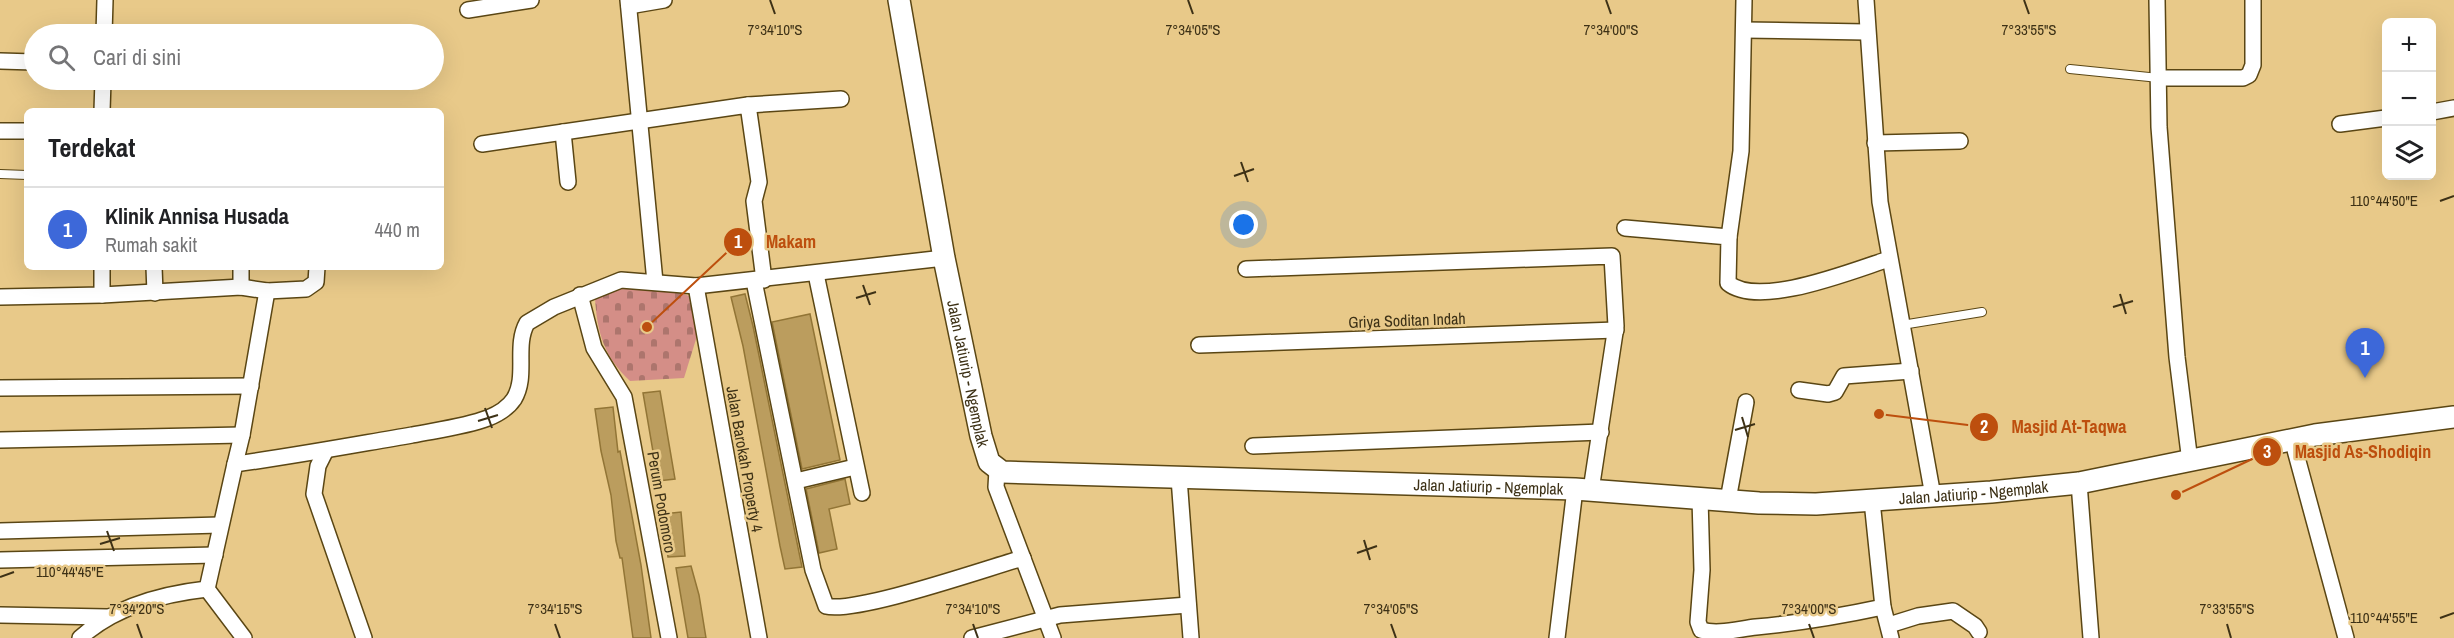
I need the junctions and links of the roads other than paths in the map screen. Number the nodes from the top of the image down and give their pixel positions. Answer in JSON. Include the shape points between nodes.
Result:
{"nodes":[{"id":1,"x":105,"y":0,"type":"edge"},
{"id":2,"x":531,"y":0,"type":"edge"},
{"id":3,"x":664,"y":0,"type":"edge"},
{"id":4,"x":899,"y":0,"type":"edge"},
{"id":5,"x":1744,"y":0,"type":"edge"},
{"id":6,"x":1866,"y":0,"type":"edge"},
{"id":7,"x":2157,"y":0,"type":"edge"},
{"id":8,"x":2253,"y":0,"type":"edge"},
{"id":9,"x":628,"y":3,"type":"edge"},
{"id":10,"x":468,"y":10,"type":"dead end"},
{"id":11,"x":104,"y":24,"type":"edge"},
{"id":12,"x":1744,"y":30,"type":"junction"},
{"id":13,"x":1866,"y":32,"type":"junction"},
{"id":14,"x":0,"y":61,"type":"edge"},
{"id":15,"x":24,"y":62,"type":"edge"},
{"id":16,"x":2070,"y":69,"type":"dead end"},
{"id":17,"x":2159,"y":78,"type":"junction"},
{"id":18,"x":103,"y":90,"type":"edge"},
{"id":19,"x":841,"y":99,"type":"dead end"},
{"id":20,"x":748,"y":105,"type":"junction"},
{"id":21,"x":102,"y":108,"type":"edge"},
{"id":22,"x":2454,"y":108,"type":"edge"},
{"id":23,"x":2436,"y":111,"type":"edge"},
{"id":24,"x":2382,"y":119,"type":"edge"},
{"id":25,"x":639,"y":120,"type":"junction"},
{"id":26,"x":2340,"y":124,"type":"dead end"},
{"id":27,"x":0,"y":131,"type":"edge"},
{"id":28,"x":24,"y":131,"type":"edge"},
{"id":29,"x":563,"y":132,"type":"junction"},
{"id":30,"x":1960,"y":141,"type":"dead end"},
{"id":31,"x":1875,"y":143,"type":"junction"},
{"id":32,"x":482,"y":144,"type":"dead end"},
{"id":33,"x":0,"y":174,"type":"edge"},
{"id":34,"x":24,"y":175,"type":"edge"},
{"id":35,"x":568,"y":182,"type":"dead end"},
{"id":36,"x":1625,"y":228,"type":"dead end"},
{"id":37,"x":1729,"y":237,"type":"junction"},
{"id":38,"x":944,"y":258,"type":"junction"},
{"id":39,"x":1889,"y":259,"type":"junction"},
{"id":40,"x":1246,"y":269,"type":"dead end"},
{"id":41,"x":102,"y":270,"type":"edge"},
{"id":42,"x":154,"y":270,"type":"edge"},
{"id":43,"x":241,"y":270,"type":"edge"},
{"id":44,"x":317,"y":270,"type":"edge"},
{"id":45,"x":816,"y":274,"type":"junction"},
{"id":46,"x":759,"y":280,"type":"junction"},
{"id":47,"x":655,"y":282,"type":"junction"},
{"id":48,"x":696,"y":286,"type":"junction"},
{"id":49,"x":241,"y":287,"type":"junction"},
{"id":50,"x":267,"y":291,"type":"junction"},
{"id":51,"x":155,"y":293,"type":"junction"},
{"id":52,"x":102,"y":295,"type":"junction"},
{"id":53,"x":580,"y":295,"type":"junction"},
{"id":54,"x":0,"y":297,"type":"edge"},
{"id":55,"x":1982,"y":312,"type":"dead end"},
{"id":56,"x":1902,"y":325,"type":"junction"},
{"id":57,"x":1616,"y":330,"type":"junction"},
{"id":58,"x":1199,"y":345,"type":"dead end"},
{"id":59,"x":1911,"y":371,"type":"junction"},
{"id":60,"x":251,"y":386,"type":"junction"},
{"id":61,"x":0,"y":388,"type":"edge"},
{"id":62,"x":1799,"y":390,"type":"dead end"},
{"id":63,"x":1746,"y":402,"type":"dead end"},
{"id":64,"x":2454,"y":417,"type":"edge"},
{"id":65,"x":1601,"y":432,"type":"junction"},
{"id":66,"x":242,"y":435,"type":"junction"},
{"id":67,"x":2292,"y":439,"type":"junction"},
{"id":68,"x":0,"y":440,"type":"edge"},
{"id":69,"x":1253,"y":446,"type":"dead end"},
{"id":70,"x":317,"y":453,"type":"junction"},
{"id":71,"x":2190,"y":462,"type":"junction"},
{"id":72,"x":235,"y":464,"type":"junction"},
{"id":73,"x":855,"y":467,"type":"junction"},
{"id":74,"x":997,"y":470,"type":"junction"},
{"id":75,"x":1192,"y":478,"type":"junction"},
{"id":76,"x":796,"y":481,"type":"junction"},
{"id":77,"x":2079,"y":483,"type":"junction"},
{"id":78,"x":1583,"y":490,"type":"junction"},
{"id":79,"x":862,"y":493,"type":"dead end"},
{"id":80,"x":1934,"y":496,"type":"junction"},
{"id":81,"x":1700,"y":498,"type":"junction"},
{"id":82,"x":1728,"y":500,"type":"junction"},
{"id":83,"x":1872,"y":501,"type":"junction"},
{"id":84,"x":220,"y":525,"type":"junction"},
{"id":85,"x":0,"y":531,"type":"edge"},
{"id":86,"x":215,"y":555,"type":"junction"},
{"id":87,"x":1023,"y":558,"type":"junction"},
{"id":88,"x":0,"y":560,"type":"edge"},
{"id":89,"x":207,"y":589,"type":"junction"},
{"id":90,"x":1188,"y":605,"type":"junction"},
{"id":91,"x":1883,"y":607,"type":"junction"},
{"id":92,"x":0,"y":615,"type":"edge"},
{"id":93,"x":107,"y":617,"type":"junction"},
{"id":94,"x":1046,"y":617,"type":"junction"},
{"id":95,"x":1890,"y":632,"type":"edge"},
{"id":96,"x":1979,"y":632,"type":"dead end"},
{"id":97,"x":1712,"y":635,"type":"edge"},
{"id":98,"x":80,"y":638,"type":"edge"},
{"id":99,"x":244,"y":638,"type":"edge"},
{"id":100,"x":364,"y":638,"type":"edge"},
{"id":101,"x":669,"y":638,"type":"edge"},
{"id":102,"x":759,"y":638,"type":"edge"},
{"id":103,"x":972,"y":638,"type":"edge"},
{"id":104,"x":1053,"y":638,"type":"edge"},
{"id":105,"x":1191,"y":638,"type":"edge"},
{"id":106,"x":1557,"y":638,"type":"edge"},
{"id":107,"x":2091,"y":638,"type":"edge"},
{"id":108,"x":2346,"y":638,"type":"edge"}],
"edges":[{"from":1,"to":11,"type":"street"},
{"from":2,"to":10,"type":"street"},
{"from":3,"to":9,"type":"street"},
{"from":4,"to":38,"type":"street","name":"Jalan Jatiurip - Ngemplak"},
{"from":5,"to":12,"type":"street"},
{"from":6,"to":13,"type":"street"},
{"from":7,"to":17,"type":"street"},
{"from":8,"to":17,"type":"street","via":[[2253,65],[2249,75]]},
{"from":9,"to":25,"type":"street"},
{"from":12,"to":13,"type":"street"},
{"from":12,"to":37,"type":"street","via":[[1741,151]]},
{"from":13,"to":31,"type":"street"},
{"from":14,"to":15,"type":"street"},
{"from":16,"to":17,"type":"lane"},
{"from":17,"to":71,"type":"street","via":[[2159,127],[2177,357]]},
{"from":18,"to":21,"type":"street"},
{"from":19,"to":20,"type":"street"},
{"from":20,"to":25,"type":"street"},
{"from":20,"to":46,"type":"street","via":[[759,182],[754,201]]},
{"from":22,"to":23,"type":"street"},
{"from":24,"to":26,"type":"street"},
{"from":25,"to":29,"type":"street"},
{"from":25,"to":47,"type":"street"},
{"from":27,"to":28,"type":"street"},
{"from":29,"to":32,"type":"street"},
{"from":29,"to":35,"type":"street"},
{"from":30,"to":31,"type":"street"},
{"from":31,"to":39,"type":"street"},
{"from":33,"to":34,"type":"lane"},
{"from":36,"to":37,"type":"street"},
{"from":37,"to":39,"type":"street","via":[[1728,283],[1763,292],[1816,282]]},
{"from":38,"to":45,"type":"street"},
{"from":38,"to":74,"type":"street","name":"Jalan Jatiurip - Ngemplak","via":[[986,456]]},
{"from":39,"to":56,"type":"street"},
{"from":40,"to":57,"type":"street","via":[[1612,256]]},
{"from":41,"to":52,"type":"street"},
{"from":42,"to":51,"type":"street"},
{"from":43,"to":49,"type":"street"},
{"from":44,"to":50,"type":"street","via":[[316,282],[306,289]]},
{"from":45,"to":46,"type":"street"},
{"from":45,"to":73,"type":"street"},
{"from":46,"to":48,"type":"street"},
{"from":46,"to":76,"type":"street"},
{"from":47,"to":48,"type":"street"},
{"from":47,"to":53,"type":"street","via":[[621,280]]},
{"from":48,"to":102,"type":"street","name":"Jalan Barokah Property 4"},
{"from":49,"to":50,"type":"street"},
{"from":49,"to":51,"type":"street"},
{"from":50,"to":60,"type":"street"},
{"from":51,"to":52,"type":"street"},
{"from":52,"to":54,"type":"street"},
{"from":53,"to":70,"type":"street","via":[[527,323],[517,393],[496,415],[452,428]]},
{"from":53,"to":101,"type":"street","name":"Perum Podomoro","via":[[594,348],[624,397]]},
{"from":55,"to":56,"type":"lane"},
{"from":56,"to":59,"type":"street"},
{"from":57,"to":58,"type":"street","name":"Griya Soditan Indah"},
{"from":57,"to":65,"type":"street"},
{"from":59,"to":62,"type":"street","via":[[1844,376],[1835,392],[1828,394]]},
{"from":59,"to":80,"type":"street"},
{"from":60,"to":61,"type":"street"},
{"from":60,"to":66,"type":"street"},
{"from":63,"to":82,"type":"street"},
{"from":64,"to":67,"type":"street","name":"Jalan Jatiurip - Ngemplak"},
{"from":65,"to":69,"type":"street"},
{"from":65,"to":78,"type":"street"},
{"from":66,"to":68,"type":"street"},
{"from":66,"to":72,"type":"street"},
{"from":67,"to":71,"type":"street","name":"Jalan Jatiurip - Ngemplak"},
{"from":67,"to":108,"type":"street"},
{"from":70,"to":72,"type":"street"},
{"from":70,"to":100,"type":"street","via":[[314,494]]},
{"from":71,"to":77,"type":"street","name":"Jalan Jatiurip - Ngemplak"},
{"from":72,"to":84,"type":"street"},
{"from":73,"to":76,"type":"street"},
{"from":73,"to":79,"type":"street"},
{"from":74,"to":75,"type":"street","name":"Jalan Jatiurip - Ngemplak"},
{"from":74,"to":87,"type":"street","via":[[996,487]]},
{"from":75,"to":78,"type":"street","name":"Jalan Jatiurip - Ngemplak"},
{"from":75,"to":90,"type":"street"},
{"from":76,"to":87,"type":"street","via":[[816,584],[826,606],[836,609]]},
{"from":77,"to":80,"type":"street","name":"Jalan Jatiurip - Ngemplak"},
{"from":77,"to":107,"type":"street"},
{"from":78,"to":81,"type":"street","name":"Jalan Jatiurip - Ngemplak"},
{"from":78,"to":106,"type":"street"},
{"from":80,"to":83,"type":"street","name":"Jalan Jatiurip - Ngemplak"},
{"from":81,"to":82,"type":"street","name":"Jalan Jatiurip - Ngemplak"},
{"from":81,"to":97,"type":"street","via":[[1702,570],[1698,622],[1701,630]]},
{"from":82,"to":83,"type":"street","name":"Jalan Jatiurip - Ngemplak","via":[[1788,504]]},
{"from":83,"to":91,"type":"street"},
{"from":84,"to":85,"type":"street"},
{"from":84,"to":86,"type":"street"},
{"from":86,"to":88,"type":"street"},
{"from":86,"to":89,"type":"street"},
{"from":87,"to":94,"type":"street"},
{"from":89,"to":93,"type":"street","via":[[139,604]]},
{"from":89,"to":99,"type":"street"},
{"from":90,"to":94,"type":"street"},
{"from":90,"to":105,"type":"street"},
{"from":91,"to":95,"type":"street"},
{"from":91,"to":97,"type":"street"},
{"from":92,"to":93,"type":"street"},
{"from":93,"to":98,"type":"street"},
{"from":94,"to":103,"type":"street"},
{"from":94,"to":104,"type":"street"},
{"from":95,"to":96,"type":"street","via":[[1918,616],[1953,611]]}]}
